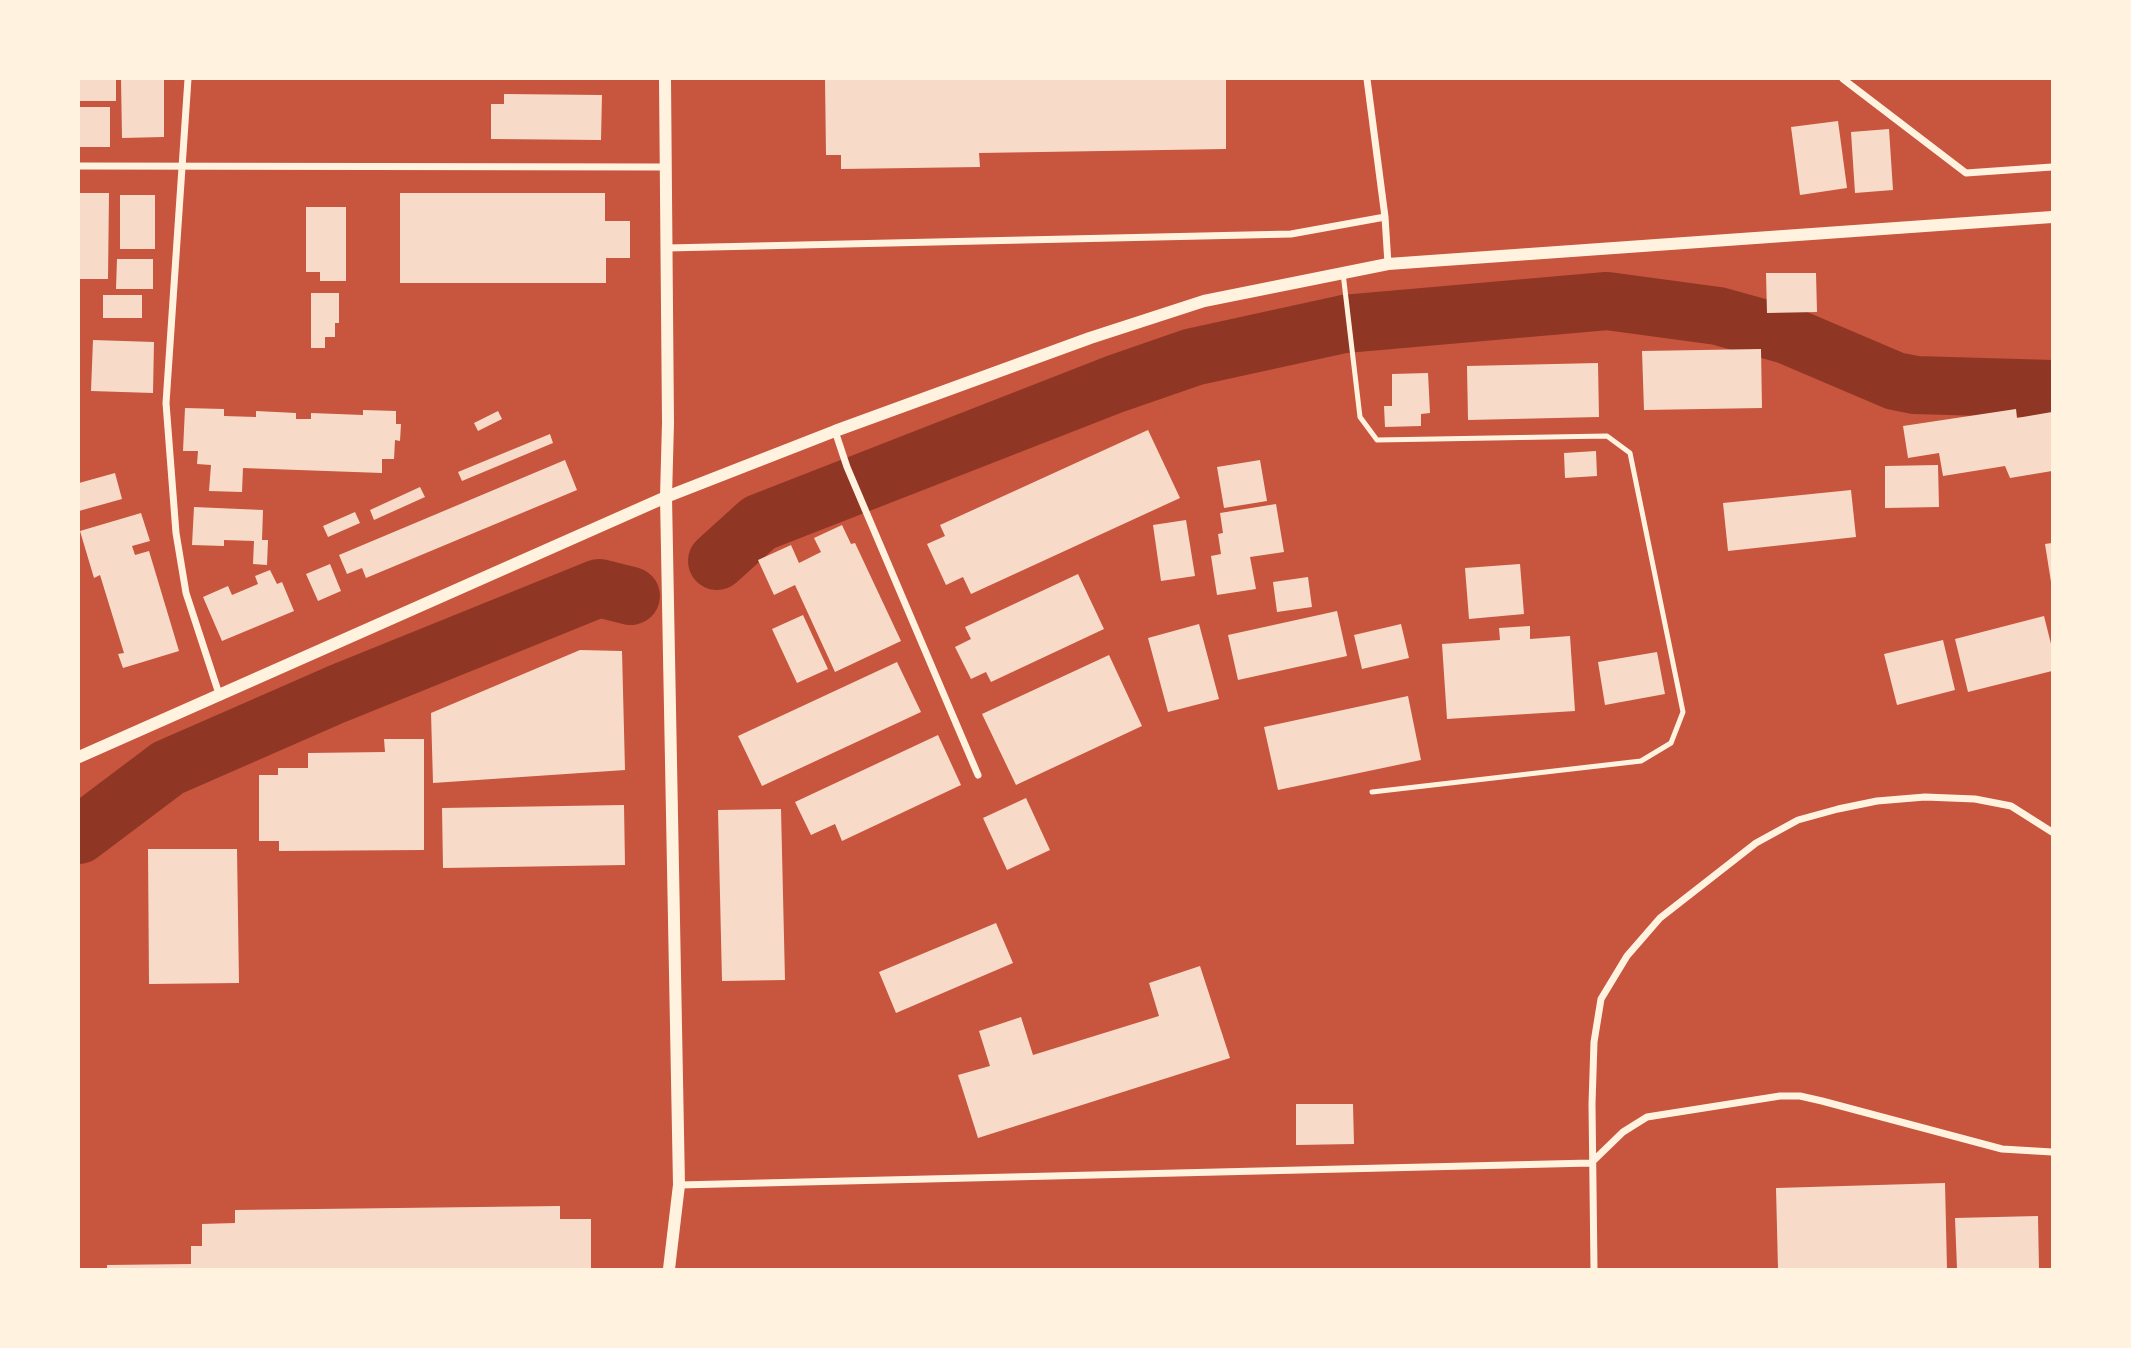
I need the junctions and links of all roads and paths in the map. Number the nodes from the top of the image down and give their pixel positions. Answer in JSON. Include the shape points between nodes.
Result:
{"nodes":[{"id":1,"x":188,"y":79,"type":"edge"},
{"id":2,"x":665,"y":79,"type":"edge"},
{"id":3,"x":1367,"y":79,"type":"edge"},
{"id":4,"x":1843,"y":79,"type":"edge"},
{"id":5,"x":184,"y":164,"type":"junction"},
{"id":6,"x":79,"y":166,"type":"edge"},
{"id":7,"x":666,"y":167,"type":"junction"},
{"id":8,"x":2052,"y":167,"type":"edge"},
{"id":9,"x":1385,"y":217,"type":"junction"},
{"id":10,"x":2052,"y":217,"type":"edge"},
{"id":11,"x":667,"y":248,"type":"junction"},
{"id":12,"x":1388,"y":264,"type":"junction"},
{"id":13,"x":1342,"y":271,"type":"junction"},
{"id":14,"x":835,"y":431,"type":"junction"},
{"id":15,"x":666,"y":497,"type":"junction"},
{"id":16,"x":220,"y":697,"type":"junction"},
{"id":17,"x":79,"y":757,"type":"edge"},
{"id":18,"x":978,"y":775,"type":"dead end"},
{"id":19,"x":1372,"y":792,"type":"dead end"},
{"id":20,"x":2052,"y":831,"type":"edge"},
{"id":21,"x":2052,"y":1152,"type":"edge"},
{"id":22,"x":1591,"y":1163,"type":"junction"},
{"id":23,"x":678,"y":1185,"type":"junction"},
{"id":24,"x":669,"y":1269,"type":"edge"},
{"id":25,"x":1594,"y":1269,"type":"edge"}],
"edges":[{"from":1,"to":5,"type":"street"},
{"from":2,"to":7,"type":"street"},
{"from":3,"to":9,"type":"street"},
{"from":4,"to":8,"type":"street","via":[[1966,173]]},
{"from":5,"to":6,"type":"street"},
{"from":5,"to":7,"type":"street"},
{"from":5,"to":16,"type":"street","via":[[166,403],[170,473],[186,593]]},
{"from":7,"to":11,"type":"street"},
{"from":9,"to":11,"type":"street","via":[[1291,234]]},
{"from":9,"to":12,"type":"street"},
{"from":10,"to":12,"type":"street"},
{"from":11,"to":15,"type":"street"},
{"from":12,"to":13,"type":"street"},
{"from":13,"to":14,"type":"street","via":[[1204,301]]},
{"from":13,"to":19,"type":"lane","via":[[1360,417],[1377,440],[1607,436],[1630,453],[1683,712],[1671,743],[1641,761]]},
{"from":14,"to":15,"type":"street"},
{"from":14,"to":18,"type":"street"},
{"from":15,"to":16,"type":"street"},
{"from":15,"to":23,"type":"street"},
{"from":16,"to":17,"type":"street"},
{"from":20,"to":22,"type":"street","via":[[2011,806],[1925,797],[1877,801],[1798,820],[1756,843],[1660,918],[1627,956],[1601,999],[1594,1042]]},
{"from":21,"to":22,"type":"street","via":[[2002,1149],[1822,1101],[1780,1096],[1647,1117],[1623,1132]]},
{"from":22,"to":23,"type":"street"},
{"from":22,"to":25,"type":"street"},
{"from":23,"to":24,"type":"street"}]}
